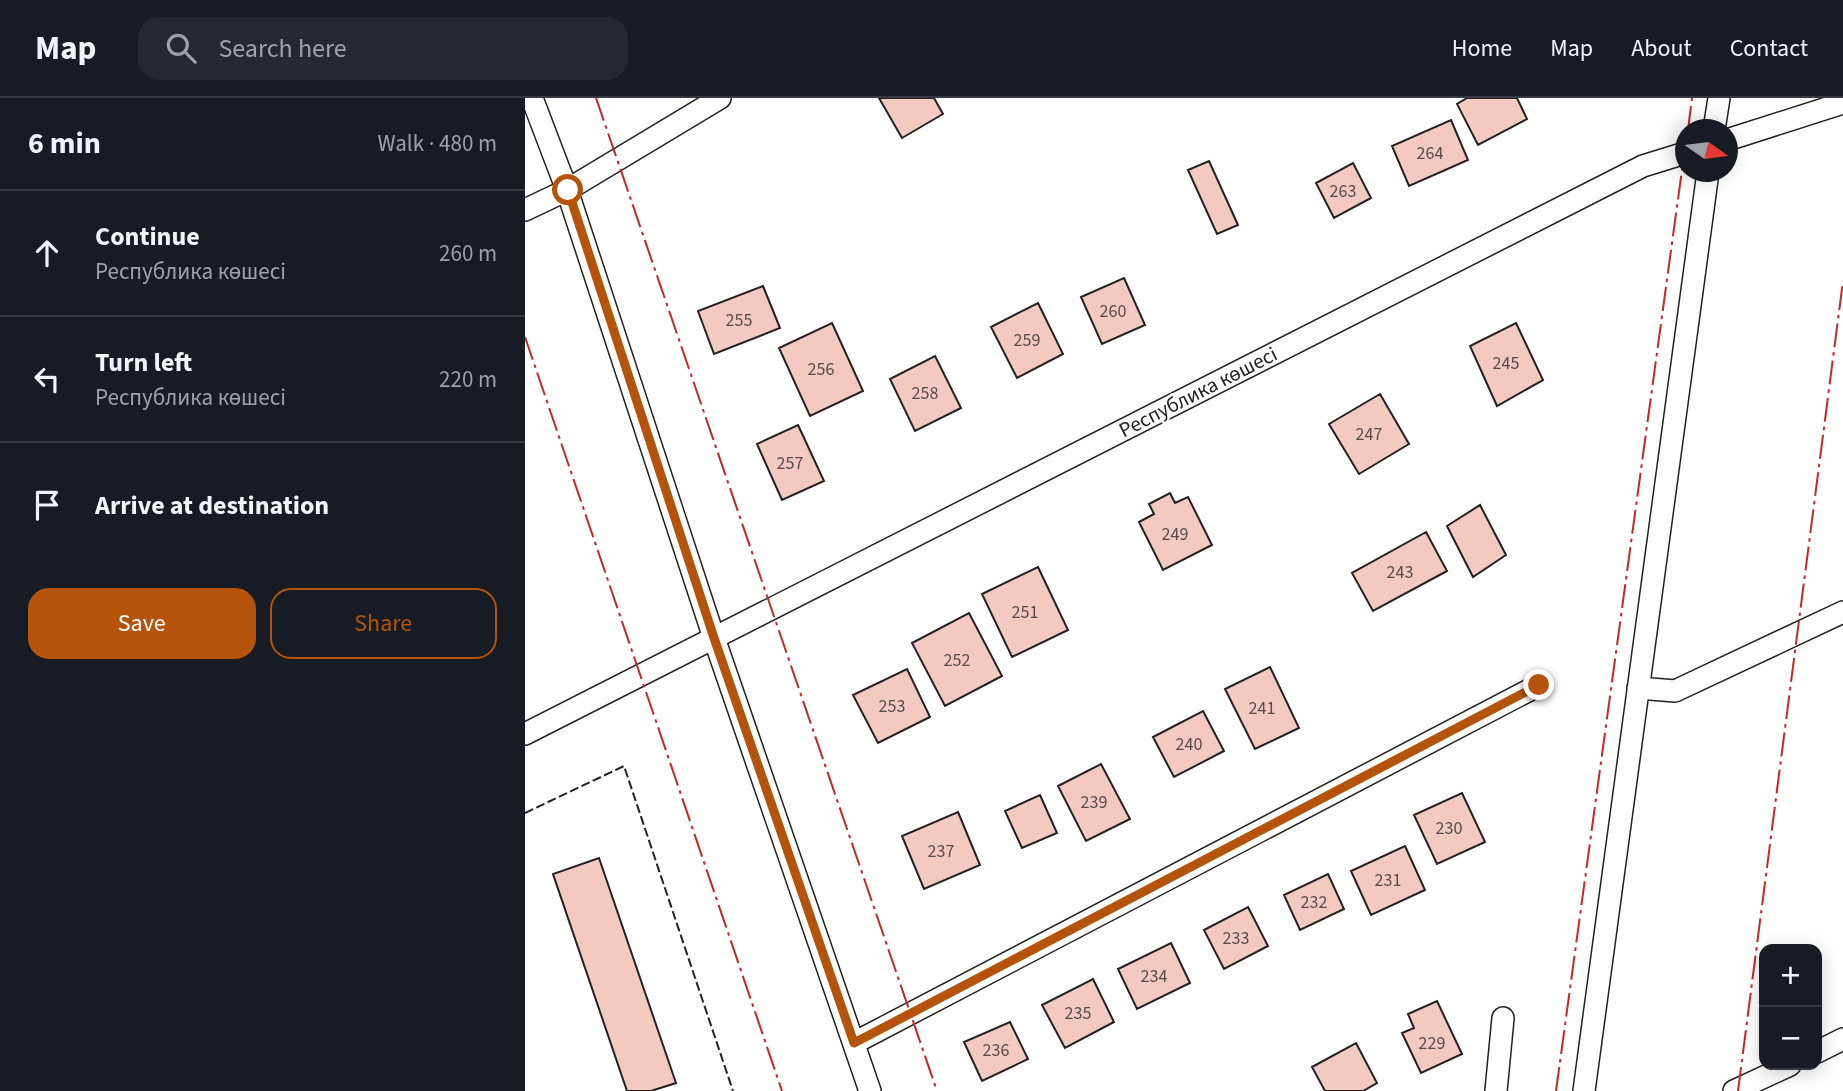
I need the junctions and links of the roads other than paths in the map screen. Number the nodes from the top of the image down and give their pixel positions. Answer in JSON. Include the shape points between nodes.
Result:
{"nodes":[{"id":1,"x":532,"y":98,"type":"edge"},
{"id":2,"x":720,"y":98,"type":"edge"},
{"id":3,"x":1719,"y":98,"type":"edge"},
{"id":4,"x":1843,"y":103,"type":"edge"},
{"id":5,"x":1716,"y":119,"type":"edge"},
{"id":6,"x":1738,"y":136,"type":"edge"},
{"id":7,"x":1675,"y":156,"type":"edge"},
{"id":8,"x":1707,"y":182,"type":"edge"},
{"id":9,"x":568,"y":190,"type":"junction"},
{"id":10,"x":525,"y":210,"type":"edge"},
{"id":11,"x":1843,"y":612,"type":"edge"},
{"id":12,"x":714,"y":638,"type":"junction"},
{"id":13,"x":1539,"y":685,"type":"dead end"},
{"id":14,"x":1638,"y":688,"type":"junction"},
{"id":15,"x":525,"y":734,"type":"edge"},
{"id":16,"x":1503,"y":1018,"type":"dead end"},
{"id":17,"x":1843,"y":1040,"type":"edge"},
{"id":18,"x":854,"y":1043,"type":"junction"},
{"id":19,"x":1822,"y":1050,"type":"edge"},
{"id":20,"x":1779,"y":1070,"type":"edge"},
{"id":21,"x":870,"y":1091,"type":"edge"},
{"id":22,"x":1496,"y":1091,"type":"edge"},
{"id":23,"x":1584,"y":1091,"type":"edge"},
{"id":24,"x":1734,"y":1091,"type":"edge"}],
"edges":[{"from":1,"to":9,"type":"street"},
{"from":2,"to":9,"type":"street"},
{"from":3,"to":5,"type":"street"},
{"from":4,"to":6,"type":"street"},
{"from":7,"to":12,"type":"street","name":"Республика көшесі","via":[[1643,166]]},
{"from":8,"to":14,"type":"street"},
{"from":9,"to":10,"type":"street"},
{"from":9,"to":12,"type":"street"},
{"from":11,"to":14,"type":"street","via":[[1675,691]]},
{"from":12,"to":15,"type":"street","name":"Республика көшесі"},
{"from":12,"to":18,"type":"street"},
{"from":13,"to":18,"type":"street"},
{"from":14,"to":23,"type":"street"},
{"from":16,"to":22,"type":"street"},
{"from":17,"to":19,"type":"street"},
{"from":18,"to":21,"type":"street"},
{"from":20,"to":24,"type":"street"}]}
